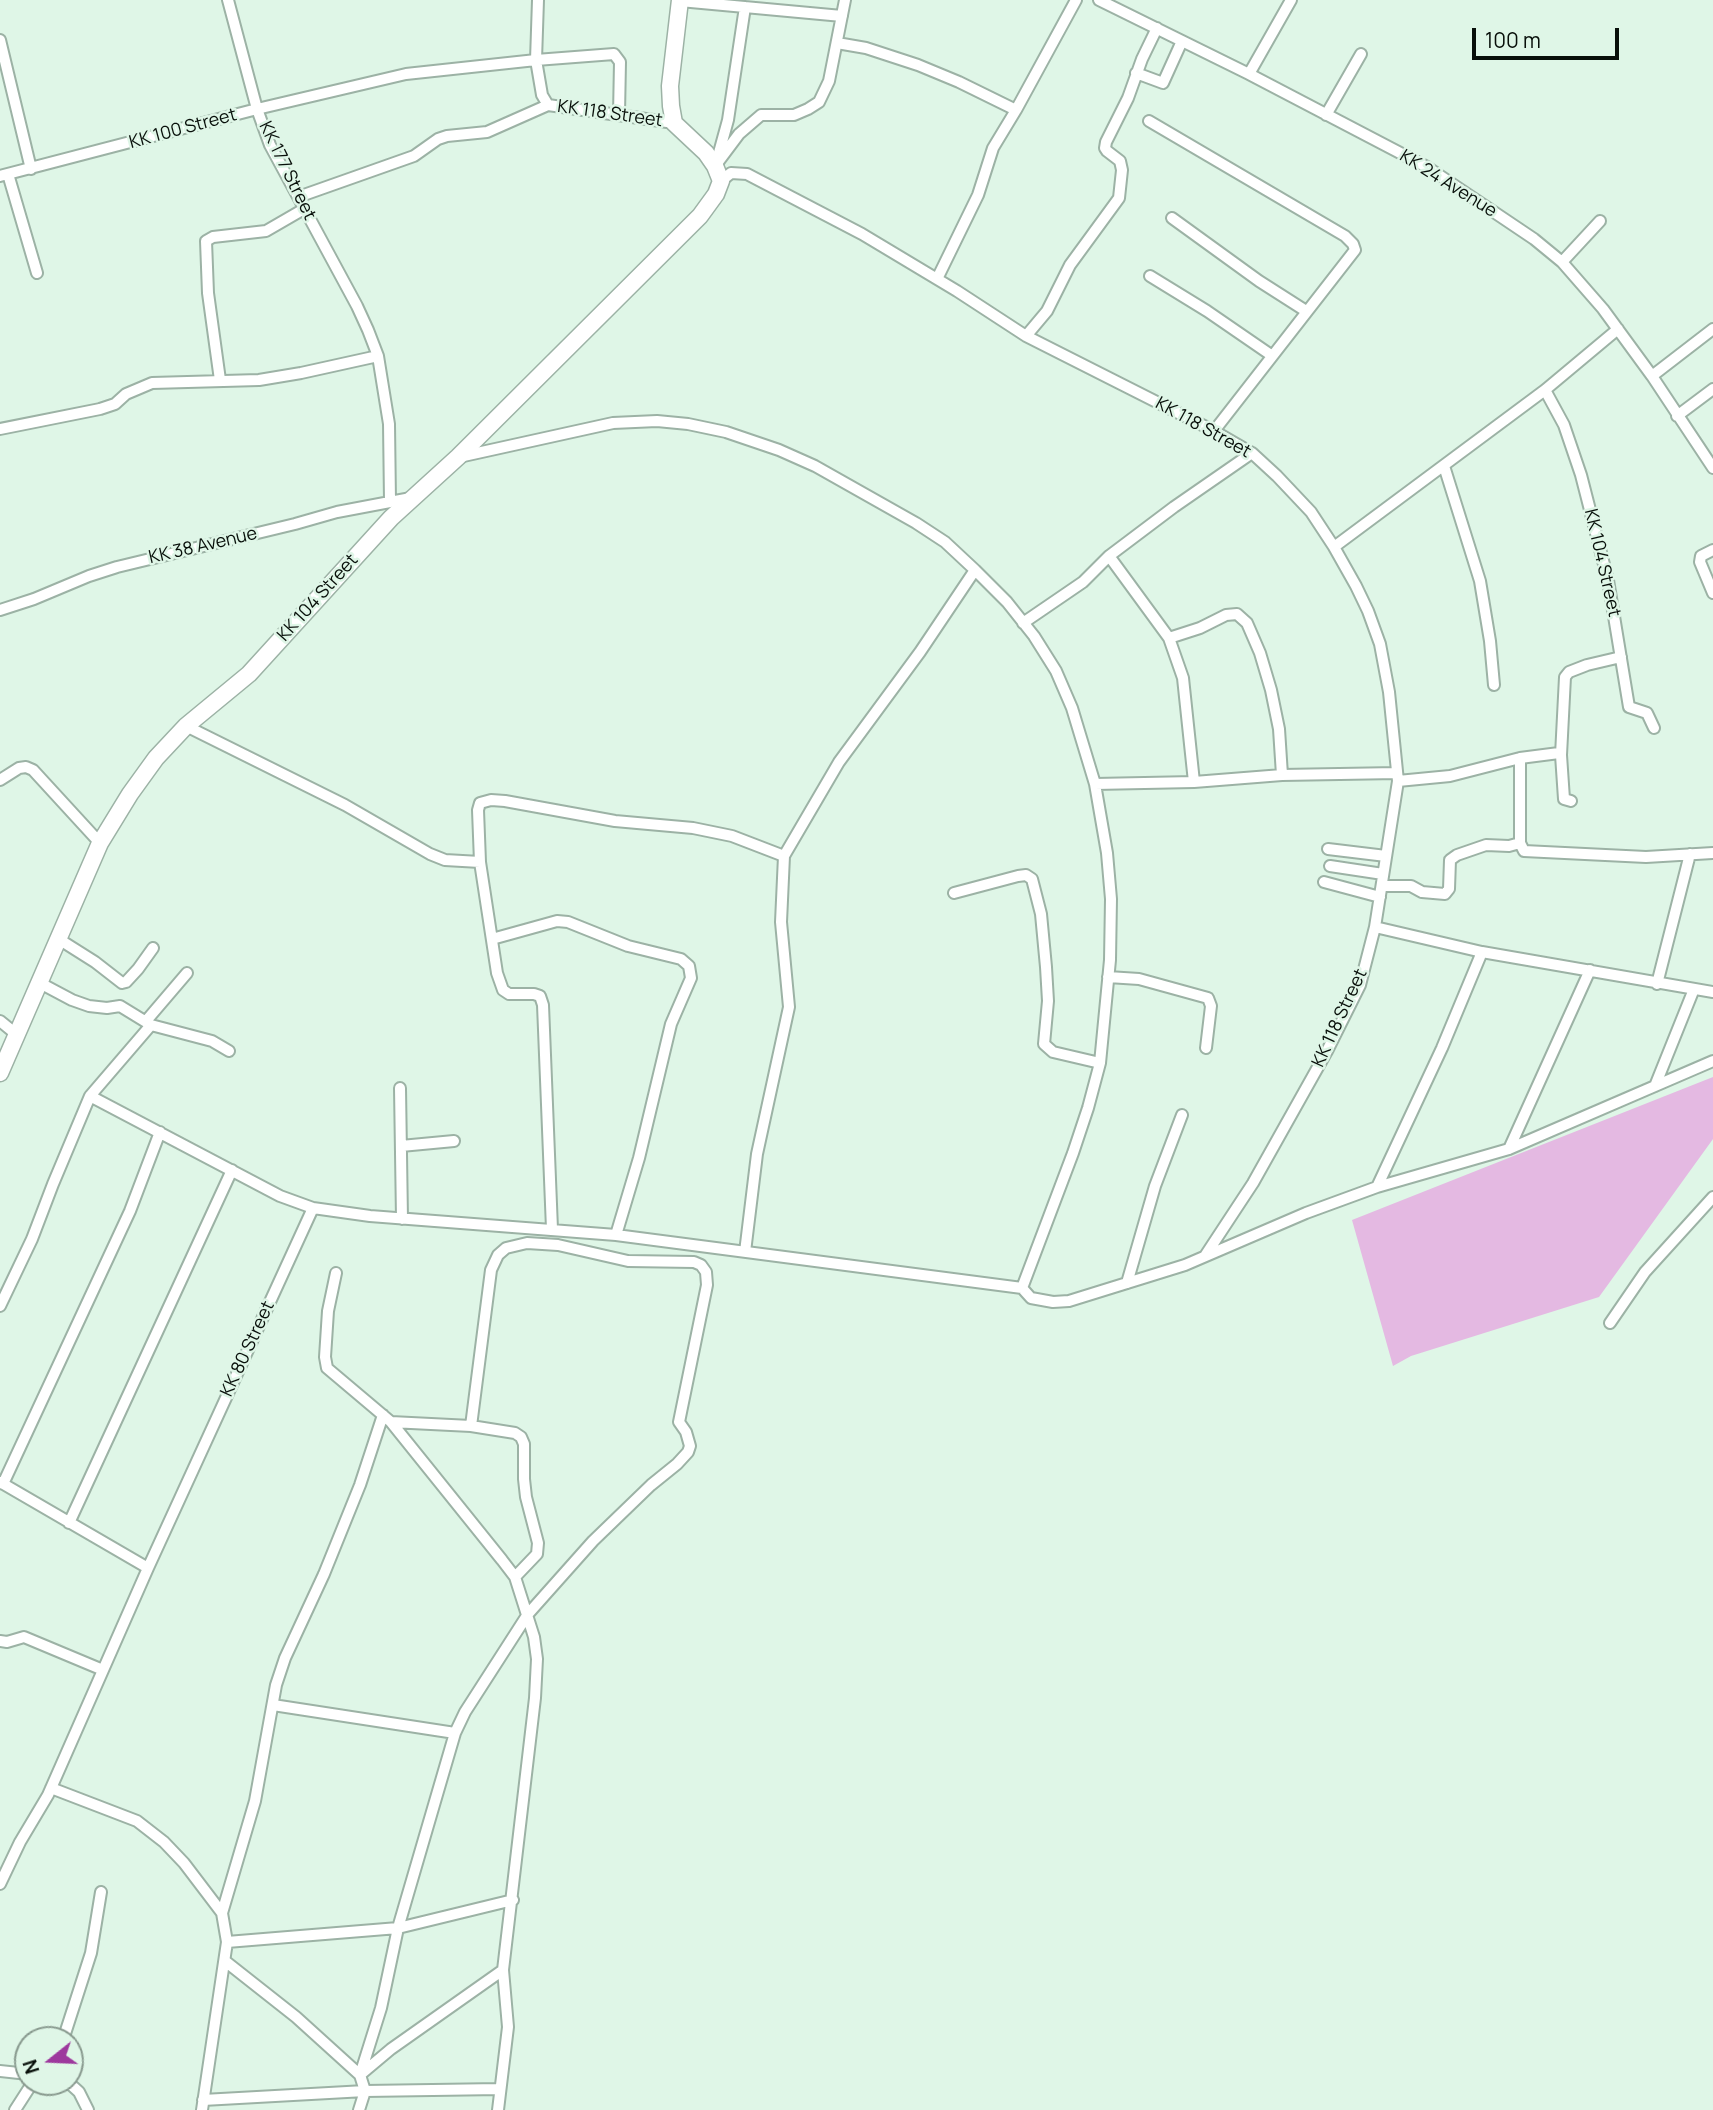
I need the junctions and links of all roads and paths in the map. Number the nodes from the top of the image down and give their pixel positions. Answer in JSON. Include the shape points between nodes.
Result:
{"nodes":[{"id":1,"x":228,"y":0,"type":"edge"},
{"id":2,"x":538,"y":0,"type":"edge"},
{"id":3,"x":845,"y":0,"type":"edge"},
{"id":4,"x":1076,"y":0,"type":"edge"},
{"id":5,"x":1099,"y":0,"type":"edge"},
{"id":6,"x":1291,"y":0,"type":"edge"},
{"id":7,"x":680,"y":1,"type":"edge"},
{"id":8,"x":739,"y":4,"type":"edge"},
{"id":9,"x":842,"y":16,"type":"junction"},
{"id":10,"x":1157,"y":29,"type":"junction"},
{"id":11,"x":0,"y":40,"type":"edge"},
{"id":12,"x":1182,"y":41,"type":"junction"},
{"id":13,"x":837,"y":43,"type":"junction"},
{"id":14,"x":1361,"y":54,"type":"dead end"},
{"id":15,"x":536,"y":60,"type":"junction"},
{"id":16,"x":1136,"y":73,"type":"junction"},
{"id":17,"x":1249,"y":74,"type":"junction"},
{"id":18,"x":548,"y":105,"type":"junction"},
{"id":19,"x":257,"y":109,"type":"junction"},
{"id":20,"x":1016,"y":110,"type":"junction"},
{"id":21,"x":619,"y":114,"type":"junction"},
{"id":22,"x":1326,"y":115,"type":"junction"},
{"id":23,"x":1149,"y":121,"type":"dead end"},
{"id":24,"x":674,"y":123,"type":"junction"},
{"id":25,"x":31,"y":169,"type":"junction"},
{"id":26,"x":718,"y":173,"type":"junction"},
{"id":27,"x":4,"y":175,"type":"edge"},
{"id":28,"x":298,"y":197,"type":"junction"},
{"id":29,"x":304,"y":209,"type":"junction"},
{"id":30,"x":1172,"y":218,"type":"dead end"},
{"id":31,"x":1600,"y":221,"type":"dead end"},
{"id":32,"x":1562,"y":262,"type":"junction"},
{"id":33,"x":37,"y":273,"type":"dead end"},
{"id":34,"x":1150,"y":276,"type":"dead end"},
{"id":35,"x":937,"y":279,"type":"junction"},
{"id":36,"x":1306,"y":311,"type":"junction"},
{"id":37,"x":1618,"y":329,"type":"junction"},
{"id":38,"x":1713,"y":329,"type":"edge"},
{"id":39,"x":1026,"y":336,"type":"junction"},
{"id":40,"x":1271,"y":355,"type":"junction"},
{"id":41,"x":378,"y":356,"type":"junction"},
{"id":42,"x":1652,"y":376,"type":"junction"},
{"id":43,"x":220,"y":380,"type":"junction"},
{"id":44,"x":1713,"y":389,"type":"edge"},
{"id":45,"x":1545,"y":390,"type":"junction"},
{"id":46,"x":1677,"y":416,"type":"junction"},
{"id":47,"x":0,"y":429,"type":"edge"},
{"id":48,"x":1214,"y":430,"type":"junction"},
{"id":49,"x":1252,"y":453,"type":"junction"},
{"id":50,"x":458,"y":457,"type":"junction"},
{"id":51,"x":1444,"y":466,"type":"junction"},
{"id":52,"x":1713,"y":468,"type":"edge"},
{"id":53,"x":411,"y":498,"type":"junction"},
{"id":54,"x":390,"y":501,"type":"junction"},
{"id":55,"x":1334,"y":547,"type":"junction"},
{"id":56,"x":1713,"y":550,"type":"edge"},
{"id":57,"x":1109,"y":556,"type":"junction"},
{"id":58,"x":975,"y":570,"type":"junction"},
{"id":59,"x":1713,"y":593,"type":"edge"},
{"id":60,"x":0,"y":610,"type":"edge"},
{"id":61,"x":1023,"y":623,"type":"junction"},
{"id":62,"x":1169,"y":638,"type":"junction"},
{"id":63,"x":1621,"y":657,"type":"junction"},
{"id":64,"x":1494,"y":685,"type":"dead end"},
{"id":65,"x":186,"y":726,"type":"junction"},
{"id":66,"x":1654,"y":728,"type":"dead end"},
{"id":67,"x":1561,"y":755,"type":"junction"},
{"id":68,"x":1520,"y":758,"type":"junction"},
{"id":69,"x":1282,"y":775,"type":"junction"},
{"id":70,"x":1397,"y":777,"type":"junction"},
{"id":71,"x":0,"y":780,"type":"edge"},
{"id":72,"x":1194,"y":782,"type":"junction"},
{"id":73,"x":1095,"y":784,"type":"junction"},
{"id":74,"x":1571,"y":801,"type":"dead end"},
{"id":75,"x":100,"y":843,"type":"junction"},
{"id":76,"x":1520,"y":843,"type":"junction"},
{"id":77,"x":1328,"y":849,"type":"dead end"},
{"id":78,"x":1713,"y":853,"type":"edge"},
{"id":79,"x":1690,"y":854,"type":"junction"},
{"id":80,"x":784,"y":856,"type":"junction"},
{"id":81,"x":1386,"y":856,"type":"junction"},
{"id":82,"x":480,"y":862,"type":"junction"},
{"id":83,"x":1330,"y":866,"type":"dead end"},
{"id":84,"x":1324,"y":882,"type":"dead end"},
{"id":85,"x":1382,"y":886,"type":"junction"},
{"id":86,"x":954,"y":893,"type":"dead end"},
{"id":87,"x":1376,"y":927,"type":"junction"},
{"id":88,"x":57,"y":938,"type":"junction"},
{"id":89,"x":492,"y":939,"type":"junction"},
{"id":90,"x":153,"y":948,"type":"dead end"},
{"id":91,"x":1482,"y":952,"type":"junction"},
{"id":92,"x":1590,"y":970,"type":"junction"},
{"id":93,"x":187,"y":973,"type":"dead end"},
{"id":94,"x":1108,"y":977,"type":"junction"},
{"id":95,"x":40,"y":983,"type":"junction"},
{"id":96,"x":1657,"y":984,"type":"junction"},
{"id":97,"x":1694,"y":989,"type":"junction"},
{"id":98,"x":1713,"y":992,"type":"edge"},
{"id":99,"x":0,"y":1021,"type":"edge"},
{"id":100,"x":149,"y":1023,"type":"junction"},
{"id":101,"x":16,"y":1034,"type":"junction"},
{"id":102,"x":1206,"y":1048,"type":"dead end"},
{"id":103,"x":229,"y":1051,"type":"dead end"},
{"id":104,"x":1713,"y":1061,"type":"edge"},
{"id":105,"x":1100,"y":1063,"type":"junction"},
{"id":106,"x":0,"y":1073,"type":"edge"},
{"id":107,"x":1655,"y":1086,"type":"junction"},
{"id":108,"x":400,"y":1088,"type":"dead end"},
{"id":109,"x":90,"y":1096,"type":"junction"},
{"id":110,"x":1182,"y":1115,"type":"dead end"},
{"id":111,"x":160,"y":1132,"type":"junction"},
{"id":112,"x":454,"y":1141,"type":"dead end"},
{"id":113,"x":401,"y":1146,"type":"junction"},
{"id":114,"x":1508,"y":1149,"type":"junction"},
{"id":115,"x":232,"y":1170,"type":"junction"},
{"id":116,"x":1377,"y":1187,"type":"junction"},
{"id":117,"x":1713,"y":1197,"type":"edge"},
{"id":118,"x":313,"y":1208,"type":"junction"},
{"id":119,"x":402,"y":1219,"type":"junction"},
{"id":120,"x":552,"y":1229,"type":"junction"},
{"id":121,"x":615,"y":1236,"type":"junction"},
{"id":122,"x":745,"y":1252,"type":"junction"},
{"id":123,"x":1205,"y":1257,"type":"junction"},
{"id":124,"x":336,"y":1273,"type":"dead end"},
{"id":125,"x":1127,"y":1283,"type":"junction"},
{"id":126,"x":1022,"y":1288,"type":"junction"},
{"id":127,"x":0,"y":1306,"type":"edge"},
{"id":128,"x":1610,"y":1323,"type":"dead end"},
{"id":129,"x":387,"y":1418,"type":"junction"},
{"id":130,"x":471,"y":1426,"type":"junction"},
{"id":131,"x":2,"y":1483,"type":"edge"},
{"id":132,"x":69,"y":1523,"type":"junction"},
{"id":133,"x":148,"y":1569,"type":"junction"},
{"id":134,"x":515,"y":1577,"type":"junction"},
{"id":135,"x":528,"y":1614,"type":"junction"},
{"id":136,"x":0,"y":1641,"type":"edge"},
{"id":137,"x":103,"y":1670,"type":"junction"},
{"id":138,"x":273,"y":1705,"type":"junction"},
{"id":139,"x":455,"y":1733,"type":"junction"},
{"id":140,"x":51,"y":1788,"type":"junction"},
{"id":141,"x":0,"y":1884,"type":"edge"},
{"id":142,"x":101,"y":1892,"type":"dead end"},
{"id":143,"x":513,"y":1900,"type":"junction"},
{"id":144,"x":222,"y":1913,"type":"junction"},
{"id":145,"x":398,"y":1927,"type":"junction"},
{"id":146,"x":227,"y":1942,"type":"junction"},
{"id":147,"x":225,"y":1961,"type":"junction"},
{"id":148,"x":503,"y":1970,"type":"junction"},
{"id":149,"x":68,"y":2026,"type":"edge"},
{"id":150,"x":360,"y":2075,"type":"junction"},
{"id":151,"x":500,"y":2089,"type":"junction"},
{"id":152,"x":365,"y":2091,"type":"junction"},
{"id":153,"x":203,"y":2105,"type":"edge"},
{"id":154,"x":359,"y":2110,"type":"edge"},
{"id":155,"x":498,"y":2110,"type":"edge"}],
"edges":[{"from":1,"to":19,"type":"street","name":"KK 100 Street"},
{"from":2,"to":15,"type":"street","name":"KK 118 Street"},
{"from":3,"to":9,"type":"street","name":"KK 104 Street"},
{"from":4,"to":20,"type":"street"},
{"from":5,"to":10,"type":"street","name":"KK 24 Avenue"},
{"from":6,"to":17,"type":"street"},
{"from":7,"to":8,"type":"street"},
{"from":7,"to":24,"type":"street","via":[[670,86]]},
{"from":8,"to":9,"type":"street"},
{"from":8,"to":26,"type":"street"},
{"from":9,"to":13,"type":"street","name":"KK 104 Street"},
{"from":10,"to":12,"type":"street","name":"KK 24 Avenue"},
{"from":10,"to":16,"type":"street"},
{"from":11,"to":25,"type":"street"},
{"from":12,"to":16,"type":"street","via":[[1163,83]]},
{"from":12,"to":17,"type":"street","name":"KK 24 Avenue"},
{"from":13,"to":20,"type":"street","via":[[918,65]]},
{"from":13,"to":26,"type":"street","name":"KK 104 Street","via":[[819,102],[794,115],[761,115],[739,134]]},
{"from":14,"to":22,"type":"street"},
{"from":15,"to":18,"type":"street","name":"KK 118 Street"},
{"from":15,"to":19,"type":"street","name":"KK 177 Street","via":[[406,74]]},
{"from":15,"to":21,"type":"street","name":"KK 177 Street","via":[[616,55],[620,62]]},
{"from":16,"to":39,"type":"street","via":[[1105,148],[1120,161],[1119,198]]},
{"from":17,"to":22,"type":"street","name":"KK 24 Avenue"},
{"from":18,"to":21,"type":"street","name":"KK 118 Street"},
{"from":18,"to":28,"type":"street","via":[[487,132],[438,139],[414,156]]},
{"from":19,"to":25,"type":"street","name":"KK 100 Street"},
{"from":19,"to":28,"type":"street","name":"KK 177 Street"},
{"from":20,"to":35,"type":"street","via":[[993,148],[978,195]]},
{"from":21,"to":24,"type":"street","name":"KK 118 Street"},
{"from":22,"to":32,"type":"street","name":"KK 24 Avenue","via":[[1427,167]]},
{"from":23,"to":36,"type":"street","via":[[1353,244],[1351,256]]},
{"from":24,"to":26,"type":"street","name":"KK 118 Street"},
{"from":25,"to":27,"type":"street","name":"KK 100 Street"},
{"from":26,"to":35,"type":"street","name":"KK 118 Street","via":[[747,174]]},
{"from":26,"to":50,"type":"street","name":"KK 104 Street","via":[[716,194],[700,216]]},
{"from":27,"to":33,"type":"street"},
{"from":28,"to":29,"type":"street","name":"KK 177 Street"},
{"from":29,"to":41,"type":"street","name":"KK 177 Street","via":[[363,318]]},
{"from":29,"to":43,"type":"street","via":[[266,231],[206,241]]},
{"from":30,"to":36,"type":"street"},
{"from":31,"to":32,"type":"street"},
{"from":32,"to":37,"type":"street","name":"KK 24 Avenue"},
{"from":34,"to":40,"type":"street"},
{"from":35,"to":39,"type":"street","name":"KK 118 Street"},
{"from":36,"to":40,"type":"street"},
{"from":37,"to":42,"type":"street","name":"KK 24 Avenue"},
{"from":37,"to":45,"type":"street"},
{"from":38,"to":42,"type":"street"},
{"from":39,"to":48,"type":"street","name":"KK 118 Street"},
{"from":40,"to":48,"type":"street"},
{"from":41,"to":43,"type":"street","via":[[259,380]]},
{"from":41,"to":54,"type":"street","name":"KK 177 Street","via":[[389,424]]},
{"from":42,"to":46,"type":"street","name":"KK 24 Avenue"},
{"from":43,"to":47,"type":"street","via":[[152,383],[100,409]]},
{"from":44,"to":46,"type":"street"},
{"from":45,"to":51,"type":"street"},
{"from":45,"to":63,"type":"street","name":"KK 104 Street","via":[[1564,425],[1581,475],[1608,580]]},
{"from":46,"to":52,"type":"street","name":"KK 24 Avenue"},
{"from":48,"to":49,"type":"street","name":"KK 118 Street"},
{"from":49,"to":55,"type":"street","name":"KK 118 Street","via":[[1311,512]]},
{"from":49,"to":57,"type":"street"},
{"from":50,"to":53,"type":"street","name":"KK 104 Street"},
{"from":50,"to":58,"type":"street","via":[[613,423],[657,421],[726,432],[815,466],[916,523]]},
{"from":51,"to":55,"type":"street"},
{"from":51,"to":64,"type":"street","via":[[1480,581]]},
{"from":53,"to":54,"type":"street","name":"KK 38 Avenue"},
{"from":53,"to":65,"type":"street","name":"KK 104 Street","via":[[249,674]]},
{"from":54,"to":60,"type":"street","name":"KK 38 Avenue","via":[[117,567]]},
{"from":55,"to":70,"type":"street","name":"KK 118 Street","via":[[1380,644]]},
{"from":56,"to":59,"type":"street","via":[[1701,556],[1700,562]]},
{"from":57,"to":61,"type":"street","via":[[1083,582]]},
{"from":57,"to":62,"type":"street"},
{"from":58,"to":61,"type":"street"},
{"from":58,"to":80,"type":"street","via":[[839,762]]},
{"from":61,"to":73,"type":"street","via":[[1056,671]]},
{"from":62,"to":69,"type":"street","via":[[1226,615],[1237,614],[1247,623],[1271,690]]},
{"from":62,"to":72,"type":"street","via":[[1183,678]]},
{"from":63,"to":66,"type":"street","name":"KK 104 Street","via":[[1629,707],[1647,713]]},
{"from":63,"to":67,"type":"street","via":[[1587,665],[1565,677]]},
{"from":65,"to":75,"type":"street","name":"KK 104 Street","via":[[156,758]]},
{"from":65,"to":82,"type":"street","via":[[345,805],[430,854],[445,860]]},
{"from":67,"to":68,"type":"street"},
{"from":67,"to":74,"type":"street","via":[[1564,799]]},
{"from":68,"to":70,"type":"street","via":[[1432,779]]},
{"from":68,"to":76,"type":"street"},
{"from":69,"to":70,"type":"street"},
{"from":69,"to":72,"type":"street"},
{"from":70,"to":81,"type":"street","name":"KK 118 Street"},
{"from":71,"to":75,"type":"street","via":[[19,768],[33,770]]},
{"from":72,"to":73,"type":"street"},
{"from":73,"to":94,"type":"street","via":[[1111,899]]},
{"from":75,"to":88,"type":"street","name":"KK 104 Street"},
{"from":76,"to":79,"type":"street","via":[[1524,851],[1533,852],[1646,857]]},
{"from":76,"to":85,"type":"street","via":[[1486,845],[1457,855],[1450,860],[1445,894],[1411,886]]},
{"from":77,"to":81,"type":"street"},
{"from":78,"to":79,"type":"street"},
{"from":79,"to":96,"type":"street"},
{"from":80,"to":82,"type":"street","via":[[732,836],[693,828],[615,821],[492,800],[480,803],[478,810]]},
{"from":80,"to":122,"type":"street","via":[[781,922],[789,1007],[757,1154]]},
{"from":81,"to":85,"type":"street","name":"KK 118 Street"},
{"from":82,"to":89,"type":"street"},
{"from":83,"to":85,"type":"street"},
{"from":84,"to":85,"type":"street"},
{"from":85,"to":87,"type":"street","name":"KK 118 Street"},
{"from":86,"to":105,"type":"street","via":[[1018,876],[1032,879],[1046,967],[1044,1044],[1053,1052]]},
{"from":87,"to":91,"type":"street"},
{"from":87,"to":123,"type":"street","name":"KK 118 Street","via":[[1360,985],[1327,1051],[1253,1183]]},
{"from":88,"to":90,"type":"street","via":[[122,983]]},
{"from":88,"to":95,"type":"street","name":"KK 104 Street"},
{"from":89,"to":120,"type":"street","via":[[503,990],[540,996],[543,1004]]},
{"from":89,"to":121,"type":"street","via":[[568,922],[628,946],[681,959],[689,966],[691,978],[671,1024]]},
{"from":91,"to":92,"type":"street"},
{"from":91,"to":116,"type":"street"},
{"from":92,"to":96,"type":"street"},
{"from":92,"to":114,"type":"street"},
{"from":93,"to":100,"type":"street"},
{"from":94,"to":102,"type":"street","via":[[1139,979],[1208,998]]},
{"from":94,"to":105,"type":"street"},
{"from":95,"to":100,"type":"street","via":[[89,1006],[120,1006]]},
{"from":95,"to":101,"type":"street","name":"KK 104 Street"},
{"from":96,"to":97,"type":"street"},
{"from":97,"to":98,"type":"street"},
{"from":97,"to":107,"type":"street"},
{"from":99,"to":101,"type":"street"},
{"from":100,"to":103,"type":"street","via":[[212,1041]]},
{"from":100,"to":109,"type":"street"},
{"from":101,"to":106,"type":"street","name":"KK 104 Street"},
{"from":104,"to":107,"type":"street"},
{"from":105,"to":126,"type":"street","via":[[1073,1153]]},
{"from":107,"to":114,"type":"street"},
{"from":108,"to":113,"type":"street"},
{"from":109,"to":111,"type":"street"},
{"from":109,"to":127,"type":"street"},
{"from":110,"to":125,"type":"street","via":[[1155,1186]]},
{"from":111,"to":115,"type":"street"},
{"from":111,"to":131,"type":"street","via":[[130,1211]]},
{"from":112,"to":113,"type":"street"},
{"from":113,"to":119,"type":"street"},
{"from":114,"to":116,"type":"street"},
{"from":115,"to":118,"type":"street"},
{"from":115,"to":132,"type":"street"},
{"from":116,"to":123,"type":"street"},
{"from":117,"to":128,"type":"street","via":[[1645,1272]]},
{"from":118,"to":119,"type":"street"},
{"from":118,"to":133,"type":"street","name":"KK 80 Street"},
{"from":119,"to":120,"type":"street"},
{"from":120,"to":121,"type":"street"},
{"from":121,"to":122,"type":"street"},
{"from":122,"to":126,"type":"street"},
{"from":123,"to":125,"type":"street"},
{"from":124,"to":129,"type":"street","via":[[328,1311],[327,1368]]},
{"from":125,"to":126,"type":"street","via":[[1053,1302],[1031,1298]]},
{"from":129,"to":130,"type":"street"},
{"from":129,"to":134,"type":"street"},
{"from":129,"to":138,"type":"street","via":[[285,1658]]},
{"from":130,"to":134,"type":"street","via":[[515,1433],[524,1444],[525,1488],[538,1543],[537,1554]]},
{"from":130,"to":135,"type":"street","via":[[491,1270],[506,1248],[527,1243],[558,1245],[628,1261],[694,1262],[706,1272],[679,1422],[690,1446],[688,1452],[593,1541]]},
{"from":131,"to":132,"type":"street"},
{"from":132,"to":133,"type":"street"},
{"from":133,"to":137,"type":"street","name":"KK 80 Street"},
{"from":134,"to":135,"type":"street"},
{"from":135,"to":139,"type":"street"},
{"from":135,"to":143,"type":"street","via":[[537,1659],[535,1699]]},
{"from":136,"to":137,"type":"street","via":[[24,1637]]},
{"from":137,"to":140,"type":"street","name":"KK 80 Street"},
{"from":138,"to":139,"type":"street"},
{"from":138,"to":144,"type":"street","via":[[255,1801]]},
{"from":139,"to":145,"type":"street"},
{"from":140,"to":141,"type":"street","name":"KK 80 Street"},
{"from":140,"to":144,"type":"street","via":[[137,1821],[184,1863]]},
{"from":142,"to":149,"type":"street","via":[[91,1953]]},
{"from":143,"to":145,"type":"street"},
{"from":143,"to":148,"type":"street"},
{"from":144,"to":146,"type":"street"},
{"from":145,"to":146,"type":"street"},
{"from":145,"to":150,"type":"street","via":[[381,2008]]},
{"from":146,"to":147,"type":"street"},
{"from":147,"to":150,"type":"street"},
{"from":147,"to":153,"type":"street"},
{"from":148,"to":150,"type":"street"},
{"from":148,"to":151,"type":"street","via":[[509,2027]]},
{"from":150,"to":152,"type":"street"},
{"from":151,"to":152,"type":"street"},
{"from":151,"to":155,"type":"street"},
{"from":152,"to":153,"type":"street"},
{"from":152,"to":154,"type":"street"}]}
